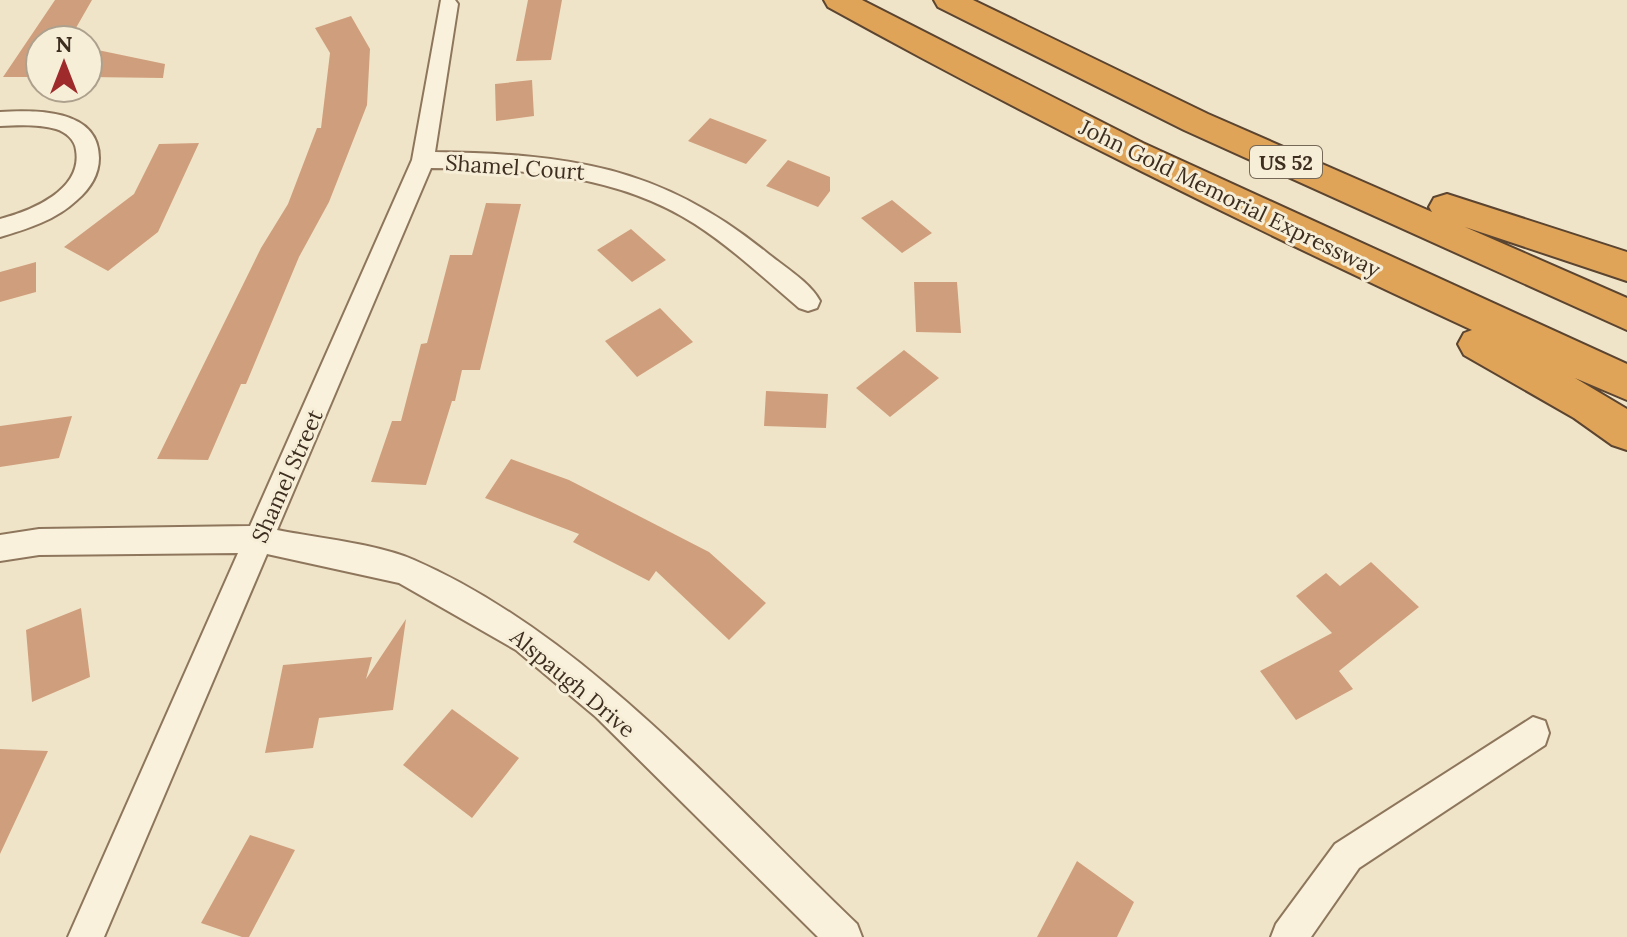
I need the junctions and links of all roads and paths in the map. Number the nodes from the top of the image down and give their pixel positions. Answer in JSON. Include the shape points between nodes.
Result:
{"nodes":[{"id":1,"x":839,"y":0,"type":"edge"},
{"id":2,"x":949,"y":0,"type":"edge"},
{"id":3,"x":448,"y":4,"type":"dead end"},
{"id":4,"x":0,"y":119,"type":"edge"},
{"id":5,"x":1196,"y":122,"type":"junction"},
{"id":6,"x":423,"y":160,"type":"junction"},
{"id":7,"x":1158,"y":165,"type":"junction"},
{"id":8,"x":0,"y":228,"type":"edge"},
{"id":9,"x":1627,"y":267,"type":"edge"},
{"id":10,"x":808,"y":301,"type":"dead end"},
{"id":11,"x":1627,"y":315,"type":"edge"},
{"id":12,"x":1627,"y":383,"type":"edge"},
{"id":13,"x":1627,"y":432,"type":"edge"},
{"id":14,"x":258,"y":539,"type":"junction"},
{"id":15,"x":0,"y":548,"type":"edge"},
{"id":16,"x":1533,"y":733,"type":"dead end"},
{"id":17,"x":86,"y":937,"type":"edge"},
{"id":18,"x":844,"y":937,"type":"edge"},
{"id":19,"x":1289,"y":937,"type":"edge"}],
"edges":[{"from":1,"to":7,"type":"highway","name":"John Gold Memorial Expressway","number":"US 52"},
{"from":2,"to":5,"type":"highway","number":"US 52"},
{"from":3,"to":6,"type":"street","name":"Shamel Street"},
{"from":4,"to":8,"type":"street","via":[[69,126],[83,138],[90,163],[83,180],[47,209]]},
{"from":5,"to":9,"type":"highway"},
{"from":5,"to":11,"type":"highway","number":"US 52"},
{"from":6,"to":10,"type":"street","name":"Shamel Court","via":[[569,167],[653,191],[726,234]]},
{"from":6,"to":14,"type":"street","name":"Shamel Street"},
{"from":7,"to":12,"type":"highway","name":"John Gold Memorial Expressway","number":"US 52"},
{"from":7,"to":13,"type":"highway"},
{"from":14,"to":15,"type":"street","name":"Alspaugh Drive","via":[[39,542]]},
{"from":14,"to":17,"type":"street","name":"Shamel Street"},
{"from":14,"to":18,"type":"street","name":"Alspaugh Drive","via":[[405,570],[527,639],[607,706]]},
{"from":16,"to":19,"type":"street","via":[[1347,856]]}]}
